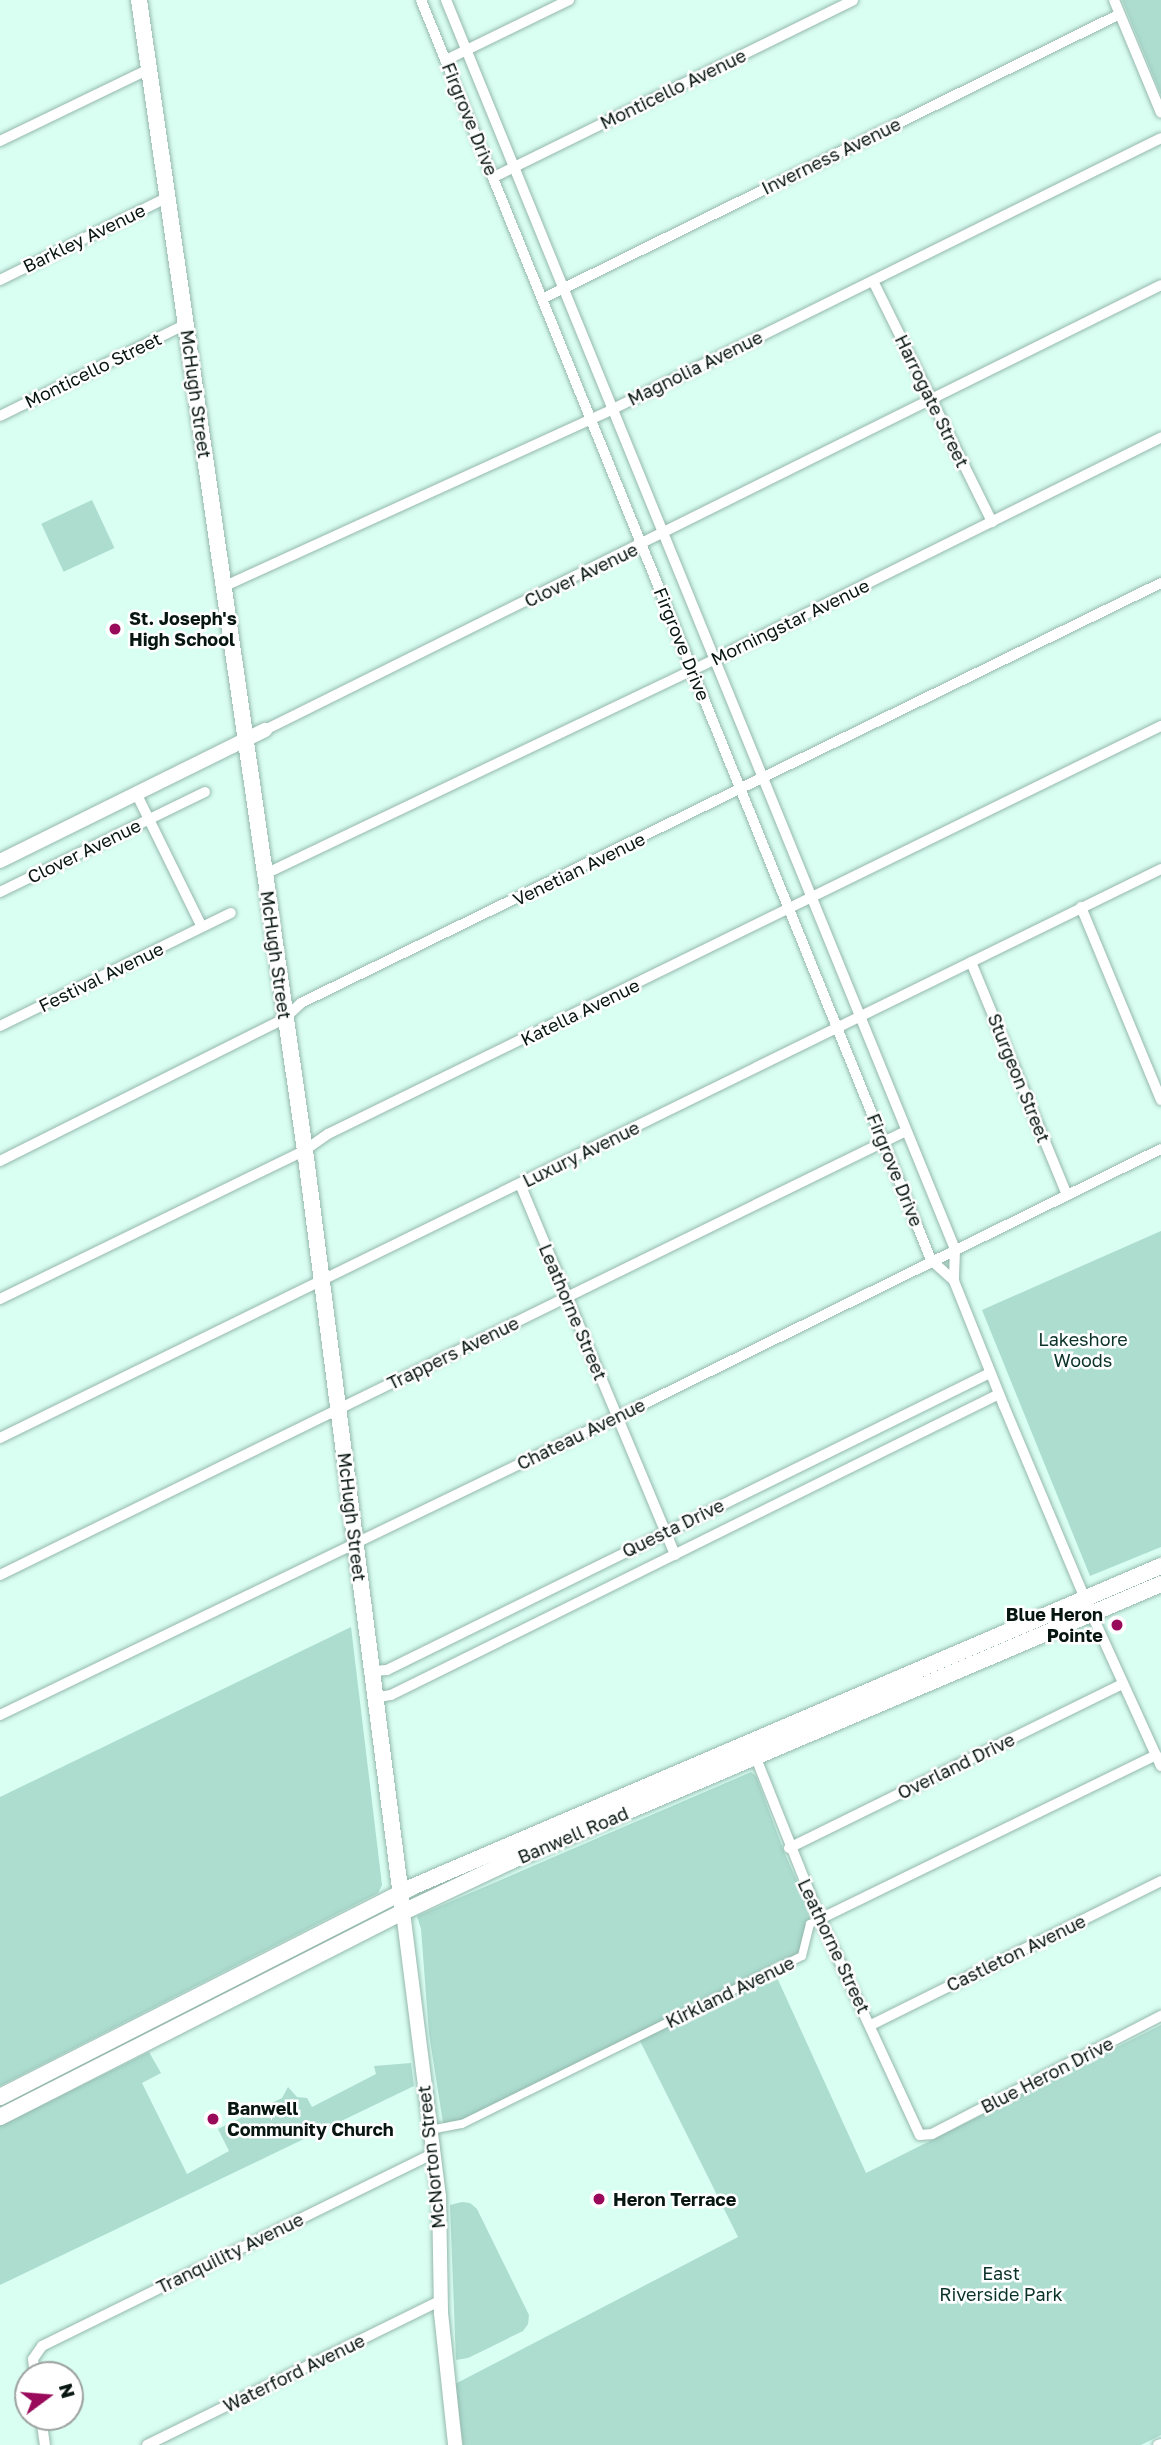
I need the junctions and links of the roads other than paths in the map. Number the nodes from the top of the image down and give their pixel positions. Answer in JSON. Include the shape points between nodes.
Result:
{"nodes":[{"id":1,"x":139,"y":0,"type":"edge"},
{"id":2,"x":421,"y":0,"type":"edge"},
{"id":3,"x":446,"y":0,"type":"edge"},
{"id":4,"x":569,"y":0,"type":"edge"},
{"id":5,"x":853,"y":0,"type":"edge"},
{"id":6,"x":1114,"y":0,"type":"edge"},
{"id":7,"x":1120,"y":14,"type":"junction"},
{"id":8,"x":467,"y":50,"type":"junction"},
{"id":9,"x":446,"y":60,"type":"junction"},
{"id":10,"x":149,"y":69,"type":"junction"},
{"id":11,"x":1161,"y":113,"type":"edge"},
{"id":12,"x":1161,"y":138,"type":"edge"},
{"id":13,"x":0,"y":141,"type":"edge"},
{"id":14,"x":515,"y":167,"type":"junction"},
{"id":15,"x":494,"y":177,"type":"junction"},
{"id":16,"x":168,"y":197,"type":"junction"},
{"id":17,"x":0,"y":280,"type":"edge"},
{"id":18,"x":873,"y":281,"type":"junction"},
{"id":19,"x":1161,"y":285,"type":"edge"},
{"id":20,"x":564,"y":288,"type":"junction"},
{"id":21,"x":542,"y":299,"type":"junction"},
{"id":22,"x":187,"y":324,"type":"junction"},
{"id":23,"x":931,"y":399,"type":"junction"},
{"id":24,"x":613,"y":409,"type":"junction"},
{"id":25,"x":0,"y":416,"type":"edge"},
{"id":26,"x":590,"y":418,"type":"junction"},
{"id":27,"x":1161,"y":438,"type":"edge"},
{"id":28,"x":992,"y":522,"type":"junction"},
{"id":29,"x":663,"y":534,"type":"junction"},
{"id":30,"x":642,"y":545,"type":"junction"},
{"id":31,"x":1161,"y":583,"type":"edge"},
{"id":32,"x":223,"y":587,"type":"junction"},
{"id":33,"x":715,"y":659,"type":"junction"},
{"id":34,"x":692,"y":670,"type":"junction"},
{"id":35,"x":1161,"y":726,"type":"edge"},
{"id":36,"x":265,"y":730,"type":"joint"},
{"id":37,"x":245,"y":739,"type":"junction"},
{"id":38,"x":764,"y":779,"type":"junction"},
{"id":39,"x":741,"y":790,"type":"junction"},
{"id":40,"x":205,"y":792,"type":"dead end"},
{"id":41,"x":136,"y":793,"type":"junction"},
{"id":42,"x":150,"y":819,"type":"junction"},
{"id":43,"x":0,"y":861,"type":"edge"},
{"id":44,"x":1161,"y":869,"type":"edge"},
{"id":45,"x":265,"y":874,"type":"junction"},
{"id":46,"x":0,"y":892,"type":"edge"},
{"id":47,"x":812,"y":899,"type":"junction"},
{"id":48,"x":1081,"y":907,"type":"junction"},
{"id":49,"x":790,"y":910,"type":"junction"},
{"id":50,"x":231,"y":913,"type":"dead end"},
{"id":51,"x":202,"y":927,"type":"junction"},
{"id":52,"x":971,"y":962,"type":"junction"},
{"id":53,"x":285,"y":1017,"type":"junction"},
{"id":54,"x":859,"y":1017,"type":"junction"},
{"id":55,"x":0,"y":1026,"type":"edge"},
{"id":56,"x":838,"y":1027,"type":"junction"},
{"id":57,"x":1161,"y":1100,"type":"edge"},
{"id":58,"x":906,"y":1131,"type":"junction"},
{"id":59,"x":883,"y":1142,"type":"junction"},
{"id":60,"x":1161,"y":1149,"type":"edge"},
{"id":61,"x":305,"y":1150,"type":"junction"},
{"id":62,"x":0,"y":1161,"type":"edge"},
{"id":63,"x":520,"y":1184,"type":"junction"},
{"id":64,"x":1067,"y":1195,"type":"junction"},
{"id":65,"x":955,"y":1249,"type":"junction"},
{"id":66,"x":932,"y":1259,"type":"junction"},
{"id":67,"x":322,"y":1280,"type":"junction"},
{"id":68,"x":954,"y":1281,"type":"junction"},
{"id":69,"x":567,"y":1297,"type":"junction"},
{"id":70,"x":0,"y":1299,"type":"edge"},
{"id":71,"x":990,"y":1373,"type":"junction"},
{"id":72,"x":999,"y":1394,"type":"junction"},
{"id":73,"x":338,"y":1409,"type":"junction"},
{"id":74,"x":617,"y":1417,"type":"junction"},
{"id":75,"x":0,"y":1438,"type":"edge"},
{"id":76,"x":827,"y":1452,"type":"junction"},
{"id":77,"x":836,"y":1474,"type":"junction"},
{"id":78,"x":666,"y":1532,"type":"junction"},
{"id":79,"x":356,"y":1544,"type":"junction"},
{"id":80,"x":675,"y":1555,"type":"junction"},
{"id":81,"x":1161,"y":1566,"type":"edge"},
{"id":82,"x":0,"y":1575,"type":"edge"},
{"id":83,"x":1161,"y":1584,"type":"edge"},
{"id":84,"x":520,"y":1605,"type":"junction"},
{"id":85,"x":1088,"y":1605,"type":"junction"},
{"id":86,"x":530,"y":1626,"type":"junction"},
{"id":87,"x":372,"y":1671,"type":"junction"},
{"id":88,"x":1122,"y":1684,"type":"junction"},
{"id":89,"x":375,"y":1698,"type":"junction"},
{"id":90,"x":0,"y":1715,"type":"edge"},
{"id":91,"x":753,"y":1751,"type":"junction"},
{"id":92,"x":1156,"y":1755,"type":"junction"},
{"id":93,"x":1161,"y":1766,"type":"edge"},
{"id":94,"x":789,"y":1848,"type":"junction"},
{"id":95,"x":1161,"y":1881,"type":"edge"},
{"id":96,"x":400,"y":1893,"type":"junction"},
{"id":97,"x":403,"y":1912,"type":"junction"},
{"id":98,"x":820,"y":1919,"type":"junction"},
{"id":99,"x":1161,"y":2016,"type":"edge"},
{"id":100,"x":871,"y":2025,"type":"junction"},
{"id":101,"x":0,"y":2097,"type":"edge"},
{"id":102,"x":0,"y":2117,"type":"edge"},
{"id":103,"x":430,"y":2130,"type":"junction"},
{"id":104,"x":932,"y":2134,"type":"joint"},
{"id":105,"x":433,"y":2154,"type":"junction"},
{"id":106,"x":440,"y":2301,"type":"junction"},
{"id":107,"x":33,"y":2361,"type":"edge"},
{"id":108,"x":147,"y":2445,"type":"edge"},
{"id":109,"x":454,"y":2445,"type":"edge"}],
"edges":[{"from":1,"to":10,"type":"main road","name":"McHugh Street"},
{"from":2,"to":9,"type":"street","name":"Firgrove Drive"},
{"from":3,"to":8,"type":"street","name":"Firgrove Drive"},
{"from":4,"to":8,"type":"street"},
{"from":5,"to":14,"type":"street","name":"Monticello Avenue"},
{"from":6,"to":7,"type":"street"},
{"from":7,"to":11,"type":"street"},
{"from":7,"to":20,"type":"street","name":"Inverness Avenue"},
{"from":8,"to":9,"type":"street"},
{"from":8,"to":14,"type":"street","name":"Firgrove Drive"},
{"from":9,"to":15,"type":"street","name":"Firgrove Drive"},
{"from":10,"to":13,"type":"street"},
{"from":10,"to":16,"type":"main road","name":"McHugh Street"},
{"from":12,"to":18,"type":"street","name":"Magnolia Avenue"},
{"from":14,"to":15,"type":"street","name":"Monticello Avenue"},
{"from":14,"to":20,"type":"street","name":"Firgrove Drive"},
{"from":15,"to":21,"type":"street","name":"Firgrove Drive"},
{"from":16,"to":17,"type":"street","name":"Barkley Avenue"},
{"from":16,"to":22,"type":"main road","name":"McHugh Street"},
{"from":18,"to":23,"type":"street","name":"Harrogate Street"},
{"from":18,"to":24,"type":"street","name":"Magnolia Avenue"},
{"from":19,"to":23,"type":"street","name":"Clover Avenue"},
{"from":20,"to":21,"type":"street","name":"Inverness Avenue"},
{"from":20,"to":24,"type":"street","name":"Firgrove Drive"},
{"from":21,"to":26,"type":"street","name":"Firgrove Drive"},
{"from":22,"to":25,"type":"street","name":"Monticello Street"},
{"from":22,"to":32,"type":"main road","name":"McHugh Street"},
{"from":23,"to":28,"type":"street","name":"Harrogate Street"},
{"from":23,"to":29,"type":"street","name":"Clover Avenue"},
{"from":24,"to":26,"type":"street","name":"Magnolia Avenue"},
{"from":24,"to":29,"type":"street","name":"Firgrove Drive"},
{"from":26,"to":30,"type":"street","name":"Firgrove Drive"},
{"from":26,"to":32,"type":"street","name":"Magnolia Avenue"},
{"from":27,"to":28,"type":"street","name":"Morningstar Avenue"},
{"from":28,"to":33,"type":"street","name":"Morningstar Avenue"},
{"from":29,"to":30,"type":"street","name":"Clover Avenue"},
{"from":29,"to":33,"type":"street","name":"Firgrove Drive"},
{"from":30,"to":34,"type":"street","name":"Firgrove Drive"},
{"from":30,"to":36,"type":"street","name":"Clover Avenue"},
{"from":31,"to":38,"type":"street","name":"Venetian Avenue"},
{"from":32,"to":37,"type":"main road","name":"McHugh Street"},
{"from":33,"to":34,"type":"street","name":"Morningstar Avenue"},
{"from":33,"to":38,"type":"street","name":"Firgrove Drive"},
{"from":34,"to":39,"type":"street","name":"Firgrove Drive"},
{"from":34,"to":45,"type":"street","name":"Morningstar Avenue"},
{"from":35,"to":47,"type":"street","name":"Katella Avenue"},
{"from":36,"to":37,"type":"street","name":"Clover Avenue"},
{"from":37,"to":41,"type":"street","name":"Clover Avenue"},
{"from":37,"to":45,"type":"main road","name":"McHugh Street"},
{"from":38,"to":39,"type":"street","name":"Venetian Avenue"},
{"from":38,"to":47,"type":"street","name":"Firgrove Drive"},
{"from":39,"to":49,"type":"street","name":"Firgrove Drive"},
{"from":39,"to":53,"type":"street","name":"Venetian Avenue","via":[[301,1003]]},
{"from":40,"to":42,"type":"street","name":"Clover Avenue"},
{"from":41,"to":42,"type":"street"},
{"from":41,"to":43,"type":"street","name":"Clover Avenue"},
{"from":42,"to":46,"type":"street","name":"Clover Avenue"},
{"from":42,"to":51,"type":"street"},
{"from":44,"to":48,"type":"street","name":"Luxury Avenue"},
{"from":45,"to":53,"type":"main road","name":"McHugh Street"},
{"from":47,"to":49,"type":"street","name":"Katella Avenue"},
{"from":47,"to":54,"type":"street","name":"Firgrove Drive"},
{"from":48,"to":52,"type":"street","name":"Luxury Avenue"},
{"from":48,"to":57,"type":"street"},
{"from":49,"to":56,"type":"street","name":"Firgrove Drive"},
{"from":49,"to":61,"type":"street","name":"Katella Avenue","via":[[328,1134]]},
{"from":50,"to":51,"type":"street","name":"Festival Avenue"},
{"from":51,"to":55,"type":"street","name":"Festival Avenue"},
{"from":52,"to":54,"type":"street","name":"Luxury Avenue"},
{"from":52,"to":64,"type":"street","name":"Sturgeon Street"},
{"from":53,"to":61,"type":"main road","name":"McHugh Street"},
{"from":53,"to":62,"type":"street","name":"Venetian Avenue"},
{"from":54,"to":56,"type":"street","name":"Luxury Avenue"},
{"from":54,"to":58,"type":"street","name":"Firgrove Drive"},
{"from":56,"to":59,"type":"street","name":"Firgrove Drive"},
{"from":56,"to":63,"type":"street","name":"Luxury Avenue"},
{"from":58,"to":59,"type":"street","name":"Trappers Avenue"},
{"from":58,"to":65,"type":"street","name":"Firgrove Drive"},
{"from":59,"to":66,"type":"street","name":"Firgrove Drive"},
{"from":59,"to":69,"type":"street","name":"Trappers Avenue"},
{"from":60,"to":64,"type":"street","name":"Chateau Avenue"},
{"from":61,"to":67,"type":"main road","name":"McHugh Street"},
{"from":61,"to":70,"type":"street","name":"Katella Avenue"},
{"from":63,"to":67,"type":"street","name":"Luxury Avenue"},
{"from":63,"to":69,"type":"street","name":"Leathorne Street"},
{"from":64,"to":65,"type":"street","name":"Chateau Avenue"},
{"from":65,"to":66,"type":"street","name":"Chateau Avenue"},
{"from":65,"to":68,"type":"street","name":"Firgrove Drive"},
{"from":66,"to":68,"type":"street","name":"Firgrove Drive"},
{"from":66,"to":74,"type":"street","name":"Chateau Avenue"},
{"from":67,"to":73,"type":"main road","name":"McHugh Street"},
{"from":67,"to":75,"type":"street","name":"Luxury Avenue"},
{"from":68,"to":71,"type":"street","name":"Firgrove Drive"},
{"from":69,"to":73,"type":"street","name":"Trappers Avenue"},
{"from":69,"to":74,"type":"street","name":"Leathorne Street"},
{"from":71,"to":72,"type":"street","name":"Firgrove Drive"},
{"from":71,"to":76,"type":"street","name":"Questa Drive"},
{"from":72,"to":77,"type":"street","name":"Questa Drive"},
{"from":72,"to":85,"type":"street","name":"Firgrove Drive"},
{"from":73,"to":79,"type":"main road","name":"McHugh Street"},
{"from":73,"to":82,"type":"street","name":"Trappers Avenue"},
{"from":74,"to":78,"type":"street","name":"Leathorne Street"},
{"from":74,"to":79,"type":"street","name":"Chateau Avenue"},
{"from":76,"to":77,"type":"street"},
{"from":76,"to":78,"type":"street","name":"Questa Drive"},
{"from":77,"to":80,"type":"street","name":"Questa Drive"},
{"from":78,"to":80,"type":"street","name":"Leathorne Street"},
{"from":78,"to":84,"type":"street","name":"Questa Drive"},
{"from":79,"to":87,"type":"main road","name":"McHugh Street"},
{"from":79,"to":90,"type":"street","name":"Chateau Avenue"},
{"from":80,"to":86,"type":"street","name":"Questa Drive"},
{"from":81,"to":85,"type":"main road","name":"Banwell Road"},
{"from":83,"to":85,"type":"main road","name":"Banwell Road"},
{"from":84,"to":86,"type":"street"},
{"from":84,"to":87,"type":"street","name":"Questa Drive","via":[[387,1670]]},
{"from":85,"to":88,"type":"street","name":"Firgrove Drive"},
{"from":85,"to":91,"type":"main road","name":"Banwell Road"},
{"from":86,"to":89,"type":"street","name":"Questa Drive","via":[[391,1695]]},
{"from":87,"to":89,"type":"main road","name":"McHugh Street"},
{"from":88,"to":92,"type":"street","name":"Firgrove Drive"},
{"from":88,"to":94,"type":"street","name":"Overland Drive"},
{"from":89,"to":96,"type":"main road","name":"McHugh Street"},
{"from":91,"to":94,"type":"street","name":"Leathorne Street"},
{"from":91,"to":96,"type":"main road","name":"Banwell Road"},
{"from":91,"to":97,"type":"main road","name":"Banwell Road"},
{"from":92,"to":93,"type":"street","name":"Firgrove Drive"},
{"from":92,"to":98,"type":"street"},
{"from":94,"to":98,"type":"street","name":"Leathorne Street"},
{"from":95,"to":100,"type":"street","name":"Castleton Avenue"},
{"from":96,"to":97,"type":"main road","name":"McHugh Street"},
{"from":96,"to":101,"type":"main road","name":"Banwell Road"},
{"from":97,"to":102,"type":"main road","name":"Banwell Road"},
{"from":97,"to":103,"type":"street","name":"McNorton Street"},
{"from":98,"to":100,"type":"street","name":"Leathorne Street"},
{"from":98,"to":103,"type":"street","name":"Kirkland Avenue","via":[[810,1924],[803,1956],[462,2124]]},
{"from":99,"to":104,"type":"street","name":"Blue Heron Drive"},
{"from":100,"to":104,"type":"street","name":"Leathorne Street","via":[[920,2135]]},
{"from":103,"to":105,"type":"street","name":"McNorton Street"},
{"from":105,"to":106,"type":"street","name":"McNorton Street","via":[[439,2196]]},
{"from":105,"to":107,"type":"street","name":"Tranquility Avenue","via":[[42,2346]]},
{"from":106,"to":108,"type":"street","name":"Waterford Avenue"},
{"from":106,"to":109,"type":"street","name":"McNorton Street"}]}
